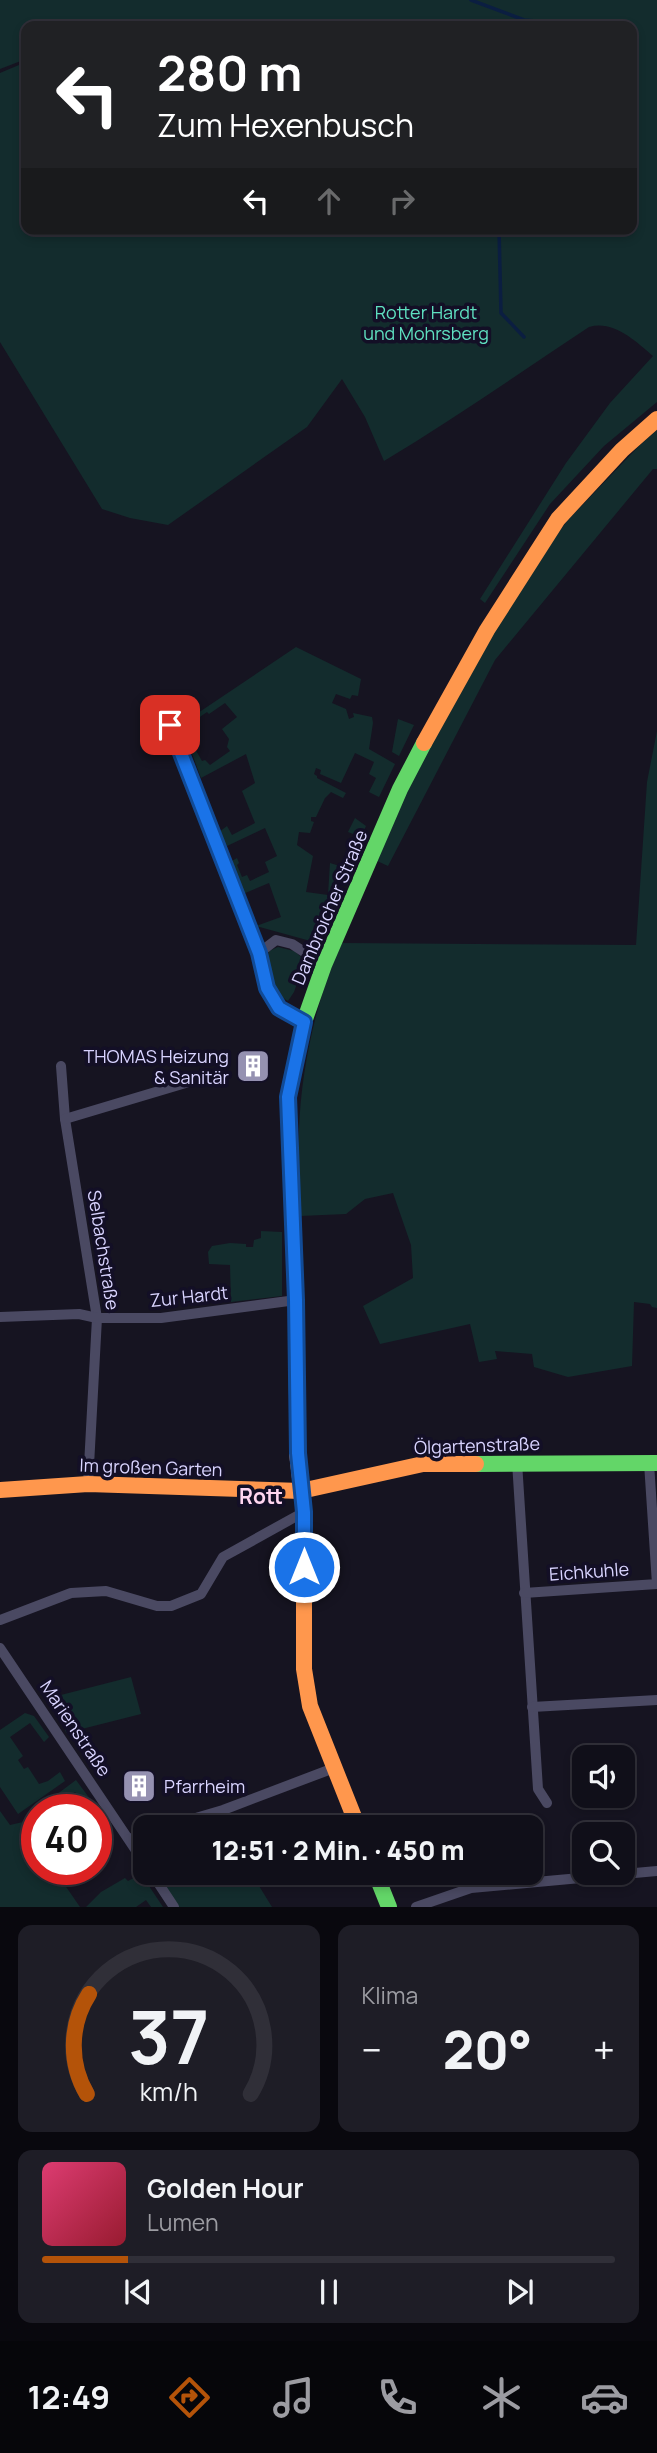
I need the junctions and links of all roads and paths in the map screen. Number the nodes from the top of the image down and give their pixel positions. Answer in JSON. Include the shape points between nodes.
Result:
{"nodes":[{"id":1,"x":657,"y":419,"type":"edge"},
{"id":2,"x":170,"y":725,"type":"dead end"},
{"id":3,"x":259,"y":953,"type":"junction"},
{"id":4,"x":324,"y":965,"type":"junction"},
{"id":5,"x":304,"y":1022,"type":"junction"},
{"id":6,"x":61,"y":1066,"type":"dead end"},
{"id":7,"x":189,"y":1082,"type":"dead end"},
{"id":8,"x":65,"y":1119,"type":"junction"},
{"id":9,"x":296,"y":1300,"type":"junction"},
{"id":10,"x":0,"y":1317,"type":"edge"},
{"id":11,"x":97,"y":1318,"type":"junction"},
{"id":12,"x":517,"y":1462,"type":"junction"},
{"id":13,"x":653,"y":1463,"type":"edge"},
{"id":14,"x":88,"y":1483,"type":"junction"},
{"id":15,"x":0,"y":1490,"type":"edge"},
{"id":16,"x":301,"y":1490,"type":"junction"},
{"id":17,"x":304,"y":1512,"type":"junction"},
{"id":18,"x":657,"y":1584,"type":"edge"},
{"id":19,"x":524,"y":1594,"type":"junction"},
{"id":20,"x":0,"y":1620,"type":"edge"},
{"id":21,"x":0,"y":1648,"type":"edge"},
{"id":22,"x":657,"y":1700,"type":"edge"},
{"id":23,"x":533,"y":1707,"type":"junction"},
{"id":24,"x":334,"y":1768,"type":"junction"},
{"id":25,"x":547,"y":1803,"type":"dead end"},
{"id":26,"x":206,"y":1815,"type":"edge"},
{"id":27,"x":353,"y":1815,"type":"edge"},
{"id":28,"x":133,"y":1838,"type":"edge"},
{"id":29,"x":129,"y":1839,"type":"junction"},
{"id":30,"x":133,"y":1845,"type":"edge"},
{"id":31,"x":657,"y":1871,"type":"edge"},
{"id":32,"x":160,"y":1885,"type":"edge"},
{"id":33,"x":380,"y":1885,"type":"edge"},
{"id":34,"x":174,"y":1907,"type":"edge"},
{"id":35,"x":389,"y":1907,"type":"edge"},
{"id":36,"x":416,"y":1907,"type":"edge"}],
"edges":[{"from":1,"to":4,"type":"street","name":"Dambroicher Straße","via":[[615,456],[558,519],[486,630],[400,789]]},
{"from":2,"to":3,"type":"street"},
{"from":3,"to":4,"type":"street","via":[[276,940],[292,944]]},
{"from":3,"to":5,"type":"street","via":[[267,988],[279,1008]]},
{"from":4,"to":5,"type":"street","name":"Dambroicher Straße"},
{"from":5,"to":9,"type":"street","name":"Dambroicher Straße","via":[[288,1097]]},
{"from":6,"to":8,"type":"street","name":"Selbachstraße"},
{"from":7,"to":8,"type":"street"},
{"from":8,"to":11,"type":"street","name":"Selbachstraße"},
{"from":9,"to":11,"type":"street","name":"Zur Hardt","via":[[161,1318]]},
{"from":9,"to":16,"type":"street","name":"Dambroicher Straße"},
{"from":10,"to":11,"type":"street","name":"Zur Hardt","via":[[79,1314]]},
{"from":11,"to":14,"type":"street","name":"Selbachstraße"},
{"from":12,"to":13,"type":"street","name":"Ölgartenstraße"},
{"from":12,"to":16,"type":"street","name":"Ölgartenstraße","via":[[423,1464]]},
{"from":12,"to":19,"type":"street","name":"Eichkuhle"},
{"from":13,"to":18,"type":"street"},
{"from":14,"to":15,"type":"street","name":"Im großen Garten"},
{"from":14,"to":16,"type":"street","name":"Im großen Garten"},
{"from":16,"to":17,"type":"street","name":"Dambroicher Straße"},
{"from":17,"to":20,"type":"street","via":[[223,1557],[201,1594],[171,1606],[106,1591],[71,1593]]},
{"from":17,"to":24,"type":"street","name":"Dambroicher Straße","via":[[304,1669],[310,1706]]},
{"from":18,"to":19,"type":"street","name":"Eichkuhle"},
{"from":19,"to":23,"type":"street","name":"Eichkuhle"},
{"from":21,"to":29,"type":"street","name":"Marienstraße"},
{"from":22,"to":23,"type":"street"},
{"from":23,"to":25,"type":"street","name":"Eichkuhle","via":[[538,1789]]},
{"from":24,"to":26,"type":"street"},
{"from":24,"to":27,"type":"street","name":"Dambroicher Straße"},
{"from":28,"to":29,"type":"street"},
{"from":29,"to":30,"type":"street","name":"Marienstraße"},
{"from":31,"to":36,"type":"street","via":[[471,1888]]},
{"from":32,"to":34,"type":"street"},
{"from":33,"to":35,"type":"street"}]}
